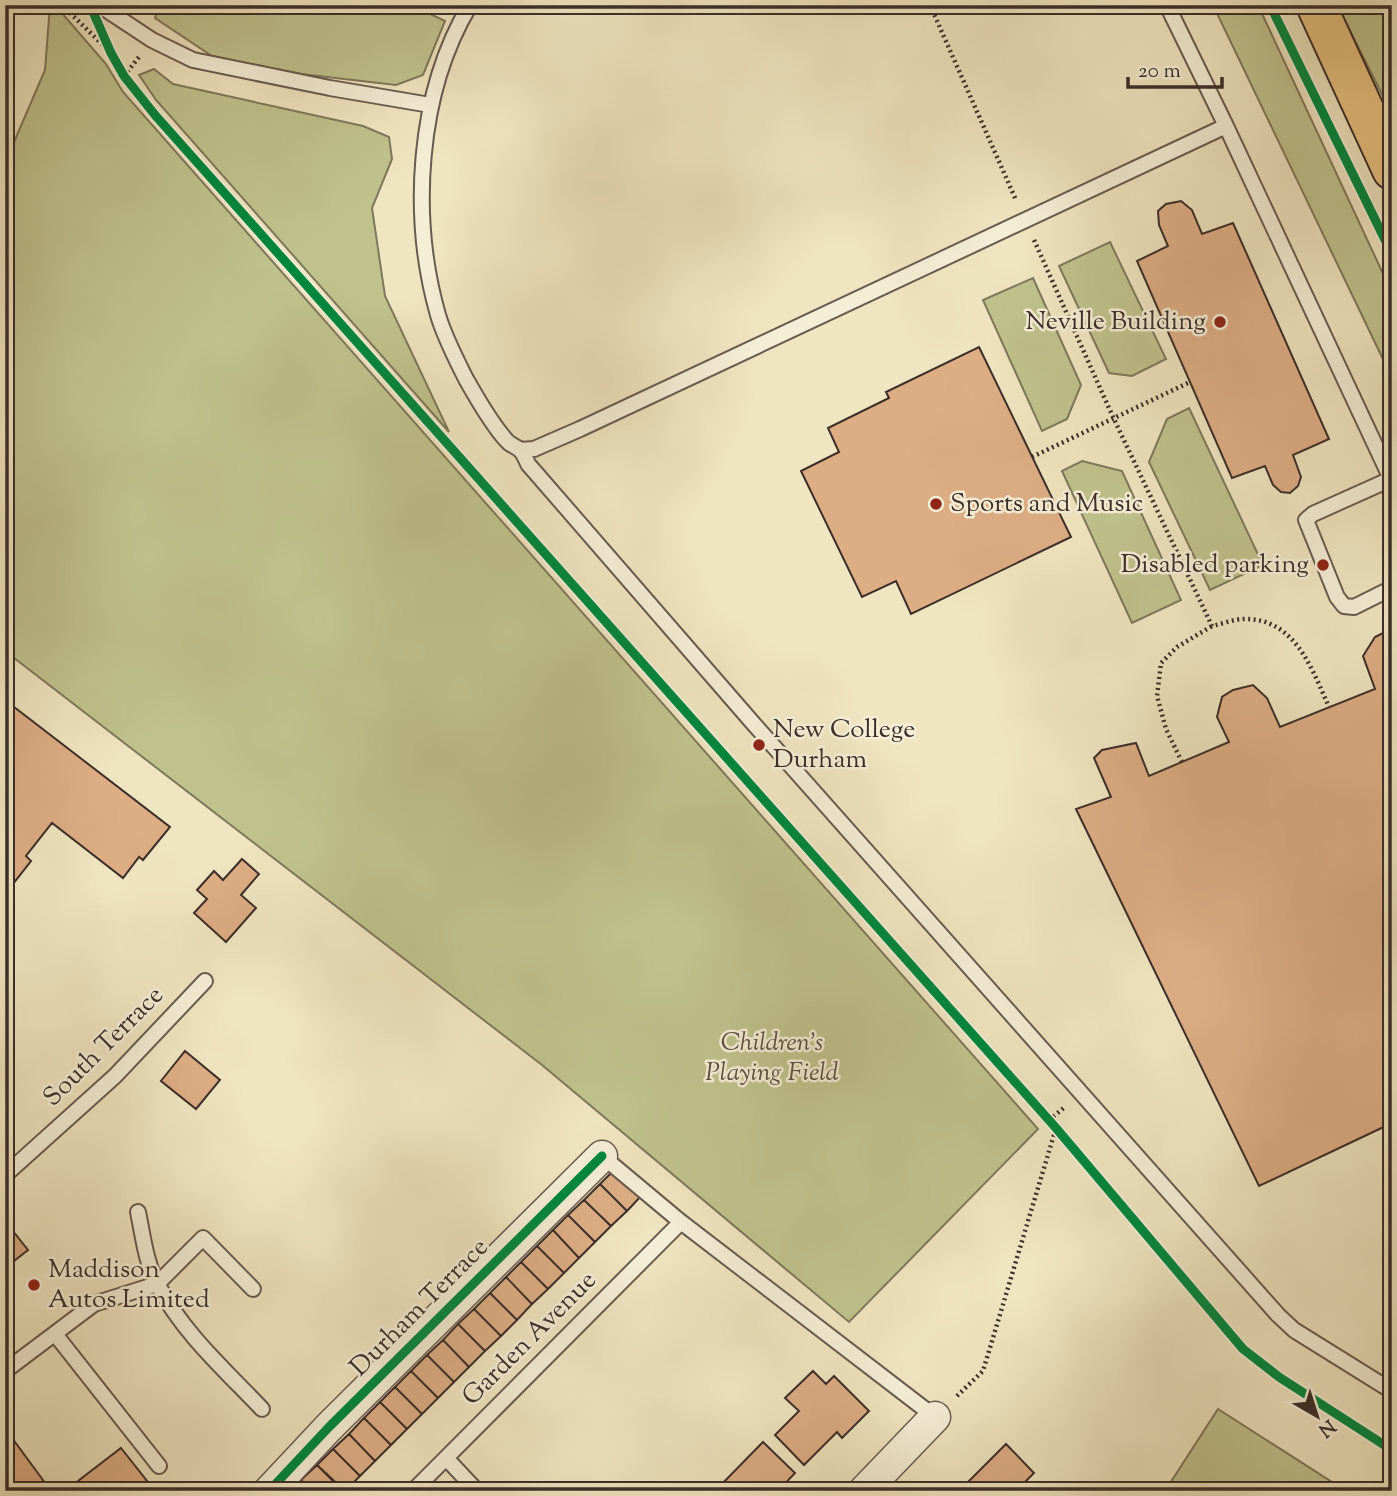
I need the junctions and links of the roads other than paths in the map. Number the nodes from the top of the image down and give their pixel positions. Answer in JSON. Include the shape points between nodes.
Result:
{"nodes":[{"id":1,"x":99,"y":5,"type":"edge"},
{"id":2,"x":470,"y":5,"type":"edge"},
{"id":3,"x":1167,"y":5,"type":"edge"},
{"id":4,"x":1315,"y":5,"type":"edge"},
{"id":5,"x":430,"y":105,"type":"junction"},
{"id":6,"x":1226,"y":127,"type":"junction"},
{"id":7,"x":1392,"y":170,"type":"edge"},
{"id":8,"x":520,"y":450,"type":"junction"},
{"id":9,"x":1391,"y":480,"type":"edge"},
{"id":10,"x":1392,"y":588,"type":"edge"},
{"id":11,"x":205,"y":981,"type":"dead end"},
{"id":12,"x":602,"y":1156,"type":"joint"},
{"id":13,"x":5,"y":1175,"type":"edge"},
{"id":14,"x":138,"y":1212,"type":"dead end"},
{"id":15,"x":681,"y":1222,"type":"junction"},
{"id":16,"x":157,"y":1284,"type":"junction"},
{"id":17,"x":253,"y":1289,"type":"dead end"},
{"id":18,"x":55,"y":1334,"type":"junction"},
{"id":19,"x":5,"y":1371,"type":"edge"},
{"id":20,"x":1392,"y":1391,"type":"edge"},
{"id":21,"x":262,"y":1409,"type":"dead end"},
{"id":22,"x":935,"y":1417,"type":"joint"},
{"id":23,"x":446,"y":1458,"type":"junction"},
{"id":24,"x":159,"y":1466,"type":"dead end"},
{"id":25,"x":269,"y":1491,"type":"edge"},
{"id":26,"x":413,"y":1491,"type":"edge"},
{"id":27,"x":477,"y":1491,"type":"edge"},
{"id":28,"x":864,"y":1491,"type":"edge"}],
"edges":[{"from":1,"to":5,"type":"lane","via":[[193,60]]},
{"from":2,"to":5,"type":"lane","via":[[457,27]]},
{"from":3,"to":6,"type":"lane"},
{"from":4,"to":7,"type":"highway"},
{"from":5,"to":8,"type":"lane","via":[[424,230],[439,318],[466,380],[508,442]]},
{"from":6,"to":8,"type":"lane","via":[[580,429],[534,449]]},
{"from":6,"to":9,"type":"lane"},
{"from":8,"to":20,"type":"lane","via":[[752,722],[1278,1315],[1293,1330]]},
{"from":9,"to":10,"type":"lane","via":[[1306,520],[1344,606],[1353,607]]},
{"from":11,"to":13,"type":"lane","name":"South Terrace","via":[[115,1076]]},
{"from":12,"to":15,"type":"lane"},
{"from":12,"to":25,"type":"street","name":"Durham Terrace"},
{"from":14,"to":16,"type":"lane"},
{"from":15,"to":22,"type":"lane"},
{"from":15,"to":23,"type":"lane","name":"Garden Avenue"},
{"from":16,"to":17,"type":"lane","via":[[203,1238]]},
{"from":16,"to":18,"type":"lane","via":[[94,1304]]},
{"from":16,"to":21,"type":"lane","via":[[195,1340]]},
{"from":18,"to":19,"type":"lane"},
{"from":18,"to":24,"type":"lane"},
{"from":22,"to":28,"type":"street"},
{"from":23,"to":26,"type":"lane","name":"Garden Avenue"},
{"from":23,"to":27,"type":"lane"}]}
